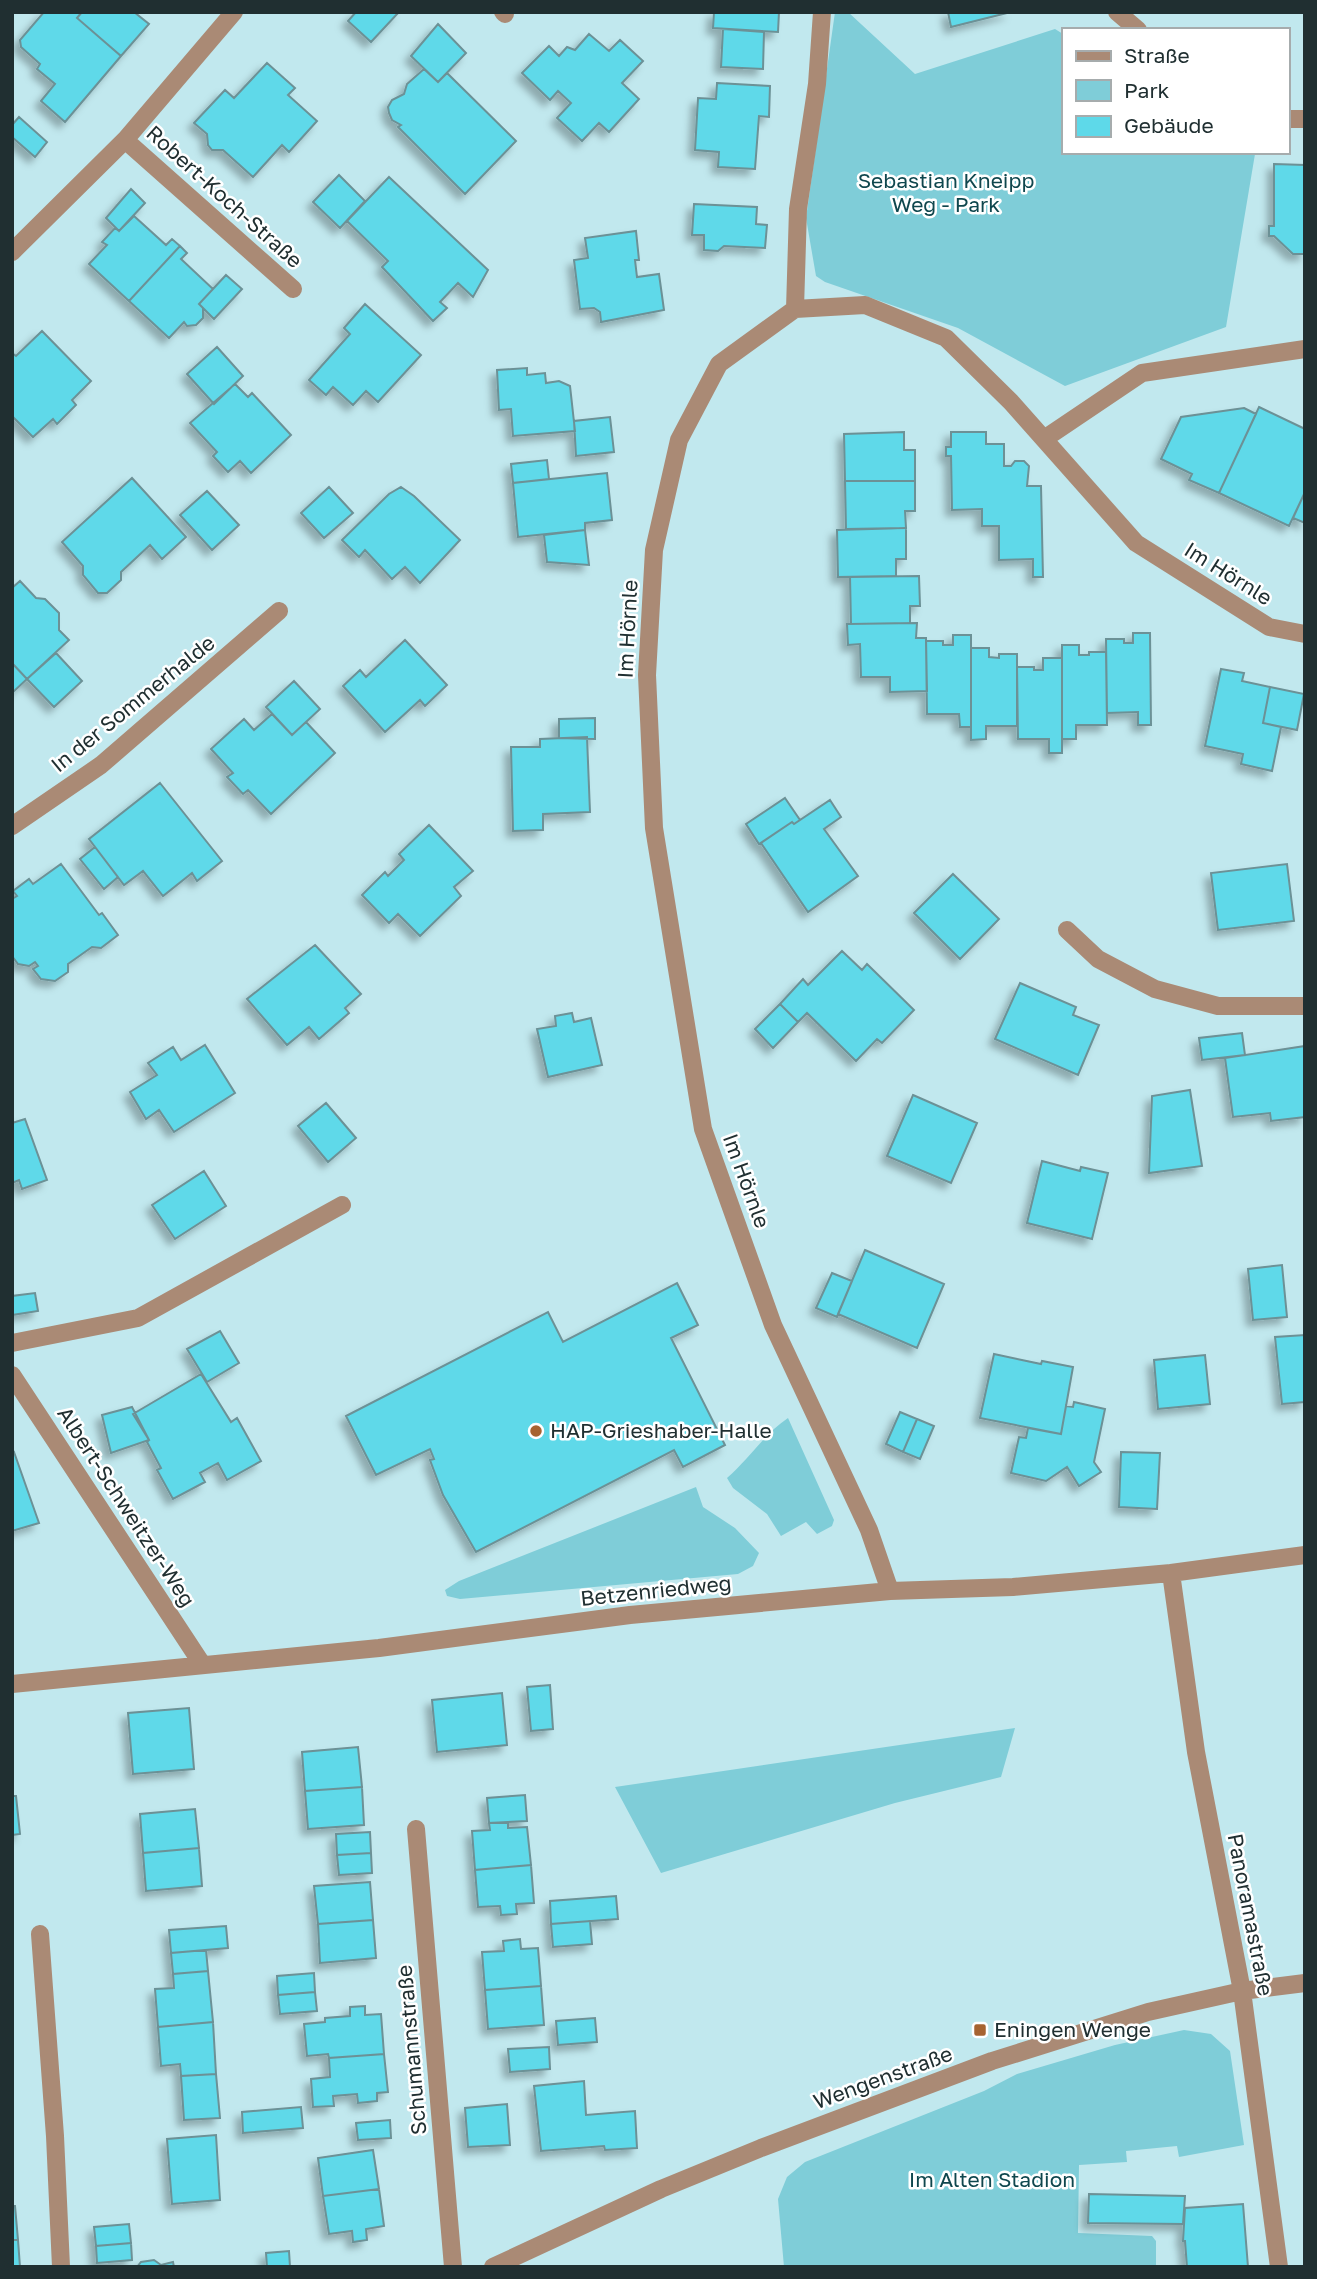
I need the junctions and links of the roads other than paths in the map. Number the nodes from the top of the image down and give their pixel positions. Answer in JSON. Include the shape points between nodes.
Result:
{"nodes":[{"id":1,"x":234,"y":12,"type":"edge"},
{"id":2,"x":822,"y":12,"type":"edge"},
{"id":3,"x":1117,"y":12,"type":"edge"},
{"id":4,"x":1136,"y":28,"type":"edge"},
{"id":5,"x":125,"y":140,"type":"junction"},
{"id":6,"x":12,"y":252,"type":"edge"},
{"id":7,"x":293,"y":289,"type":"dead end"},
{"id":8,"x":795,"y":309,"type":"junction"},
{"id":9,"x":1305,"y":349,"type":"edge"},
{"id":10,"x":1044,"y":439,"type":"junction"},
{"id":11,"x":279,"y":611,"type":"dead end"},
{"id":12,"x":1305,"y":634,"type":"edge"},
{"id":13,"x":12,"y":826,"type":"edge"},
{"id":14,"x":1067,"y":930,"type":"dead end"},
{"id":15,"x":1305,"y":1006,"type":"edge"},
{"id":16,"x":342,"y":1205,"type":"dead end"},
{"id":17,"x":12,"y":1343,"type":"edge"},
{"id":18,"x":12,"y":1375,"type":"edge"},
{"id":19,"x":1305,"y":1556,"type":"edge"},
{"id":20,"x":1171,"y":1573,"type":"junction"},
{"id":21,"x":890,"y":1591,"type":"junction"},
{"id":22,"x":202,"y":1664,"type":"junction"},
{"id":23,"x":12,"y":1684,"type":"edge"},
{"id":24,"x":416,"y":1829,"type":"dead end"},
{"id":25,"x":40,"y":1934,"type":"dead end"},
{"id":26,"x":1305,"y":1983,"type":"edge"},
{"id":27,"x":1242,"y":1991,"type":"junction"},
{"id":28,"x":61,"y":2267,"type":"edge"},
{"id":29,"x":453,"y":2267,"type":"edge"},
{"id":30,"x":493,"y":2267,"type":"edge"},
{"id":31,"x":1279,"y":2267,"type":"edge"}],
"edges":[{"from":1,"to":5,"type":"street","name":"Robert-Koch-Straße"},
{"from":2,"to":8,"type":"street","via":[[817,84],[797,209]]},
{"from":3,"to":4,"type":"street"},
{"from":5,"to":6,"type":"street","name":"Robert-Koch-Straße"},
{"from":5,"to":7,"type":"street","name":"Robert-Koch-Straße"},
{"from":8,"to":10,"type":"street","name":"Im Hörnle","via":[[865,305],[946,338]]},
{"from":8,"to":21,"type":"street","name":"Im Hörnle","via":[[719,364],[680,440],[654,550],[647,675],[654,828],[703,1129],[773,1325],[869,1530]]},
{"from":9,"to":10,"type":"street","via":[[1142,373]]},
{"from":10,"to":12,"type":"street","name":"Im Hörnle","via":[[1136,543],[1269,627]]},
{"from":11,"to":13,"type":"street","name":"In der Sommerhalde","via":[[101,765]]},
{"from":14,"to":15,"type":"street","via":[[1098,959],[1155,989],[1218,1006]]},
{"from":16,"to":17,"type":"street","via":[[138,1318]]},
{"from":18,"to":22,"type":"street","name":"Albert-Schweitzer-Weg"},
{"from":19,"to":20,"type":"street","name":"Betzenriedweg"},
{"from":20,"to":21,"type":"street","name":"Betzenriedweg","via":[[1013,1587]]},
{"from":20,"to":27,"type":"street","name":"Panoramastraße","via":[[1196,1752]]},
{"from":21,"to":22,"type":"street","name":"Betzenriedweg","via":[[630,1615],[379,1648]]},
{"from":22,"to":23,"type":"street","name":"Betzenriedweg"},
{"from":24,"to":29,"type":"street","name":"Schumannstraße"},
{"from":25,"to":28,"type":"street"},
{"from":26,"to":27,"type":"street","name":"Wengenstraße"},
{"from":27,"to":30,"type":"street","name":"Wengenstraße","via":[[1149,2012],[992,2062],[668,2186]]},
{"from":27,"to":31,"type":"street","name":"Panoramastraße"}]}
